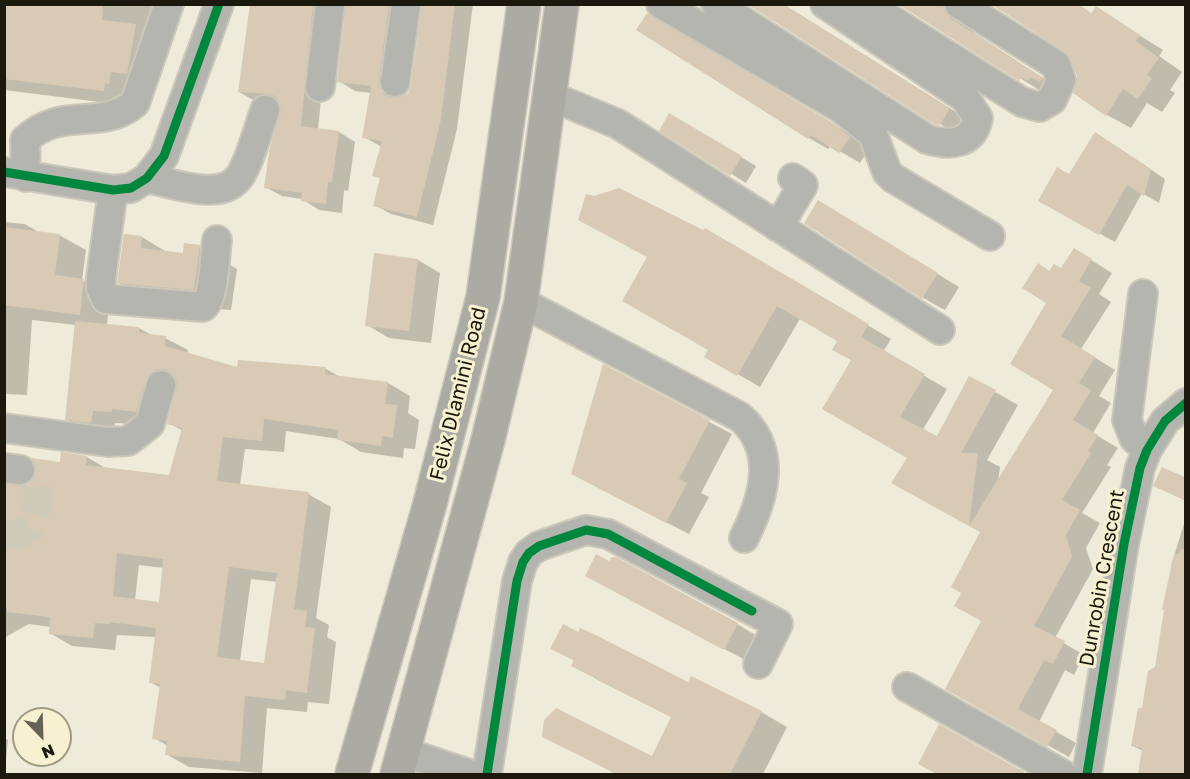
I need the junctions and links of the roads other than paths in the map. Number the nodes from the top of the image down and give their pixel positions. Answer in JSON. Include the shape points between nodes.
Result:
{"nodes":[{"id":1,"x":169,"y":4,"type":"edge"},
{"id":2,"x":219,"y":4,"type":"edge"},
{"id":3,"x":330,"y":4,"type":"edge"},
{"id":4,"x":406,"y":4,"type":"edge"},
{"id":5,"x":524,"y":4,"type":"edge"},
{"id":6,"x":562,"y":4,"type":"edge"},
{"id":7,"x":661,"y":4,"type":"edge"},
{"id":8,"x":716,"y":4,"type":"edge"},
{"id":9,"x":825,"y":4,"type":"edge"},
{"id":10,"x":866,"y":4,"type":"edge"},
{"id":11,"x":959,"y":4,"type":"edge"},
{"id":12,"x":395,"y":82,"type":"dead end"},
{"id":13,"x":320,"y":87,"type":"dead end"},
{"id":14,"x":550,"y":96,"type":"junction"},
{"id":15,"x":266,"y":110,"type":"dead end"},
{"id":16,"x":15,"y":174,"type":"edge"},
{"id":17,"x":147,"y":178,"type":"junction"},
{"id":18,"x":793,"y":178,"type":"dead end"},
{"id":19,"x":113,"y":190,"type":"junction"},
{"id":20,"x":778,"y":227,"type":"junction"},
{"id":21,"x":990,"y":236,"type":"dead end"},
{"id":22,"x":217,"y":240,"type":"dead end"},
{"id":23,"x":1143,"y":294,"type":"dead end"},
{"id":24,"x":520,"y":302,"type":"junction"},
{"id":25,"x":940,"y":330,"type":"dead end"},
{"id":26,"x":161,"y":385,"type":"dead end"},
{"id":27,"x":1185,"y":403,"type":"edge"},
{"id":28,"x":4,"y":428,"type":"edge"},
{"id":29,"x":1148,"y":450,"type":"junction"},
{"id":30,"x":744,"y":538,"type":"dead end"},
{"id":31,"x":759,"y":664,"type":"dead end"},
{"id":32,"x":907,"y":687,"type":"dead end"},
{"id":33,"x":400,"y":763,"type":"edge"},
{"id":34,"x":352,"y":774,"type":"edge"},
{"id":35,"x":469,"y":774,"type":"edge"},
{"id":36,"x":487,"y":774,"type":"edge"},
{"id":37,"x":1062,"y":774,"type":"edge"},
{"id":38,"x":1087,"y":774,"type":"edge"}],
"edges":[{"from":1,"to":16,"type":"street","via":[[135,103],[110,117],[63,120],[35,130],[25,140]]},
{"from":2,"to":17,"type":"street","via":[[164,156]]},
{"from":3,"to":13,"type":"street"},
{"from":4,"to":12,"type":"street"},
{"from":5,"to":34,"type":"main road","name":"Felix Dlamini Road","via":[[483,297],[429,507]]},
{"from":6,"to":14,"type":"main road","name":"Felix Dlamini Road"},
{"from":7,"to":21,"type":"street","via":[[842,109],[873,134],[893,178]]},
{"from":8,"to":9,"type":"street","via":[[927,139],[954,143],[974,131],[978,118],[965,98]]},
{"from":10,"to":11,"type":"street","via":[[1022,102],[1040,107],[1052,100],[1061,80],[1056,65]]},
{"from":14,"to":20,"type":"street","via":[[618,124]]},
{"from":14,"to":24,"type":"main road","name":"Felix Dlamini Road"},
{"from":15,"to":17,"type":"street","via":[[240,176],[230,185],[204,189]]},
{"from":16,"to":19,"type":"street"},
{"from":17,"to":19,"type":"street","via":[[131,188]]},
{"from":18,"to":20,"type":"street","via":[[804,185]]},
{"from":19,"to":22,"type":"street","via":[[100,288],[106,299],[203,307],[208,302]]},
{"from":20,"to":25,"type":"street"},
{"from":23,"to":29,"type":"street","via":[[1127,420],[1134,438]]},
{"from":24,"to":30,"type":"street","via":[[749,425],[760,446],[763,484],[759,507]]},
{"from":24,"to":33,"type":"main road","name":"Felix Dlamini Road","via":[[488,440]]},
{"from":26,"to":28,"type":"street","via":[[150,424],[128,441],[108,442]]},
{"from":27,"to":29,"type":"street","name":"Dunrobin Crescent","via":[[1165,421]]},
{"from":29,"to":38,"type":"street","name":"Dunrobin Crescent","via":[[1140,468],[1124,544]]},
{"from":31,"to":36,"type":"street","via":[[778,624],[608,534],[586,530],[529,553],[517,581]]},
{"from":32,"to":37,"type":"street"},
{"from":33,"to":35,"type":"street"}]}
